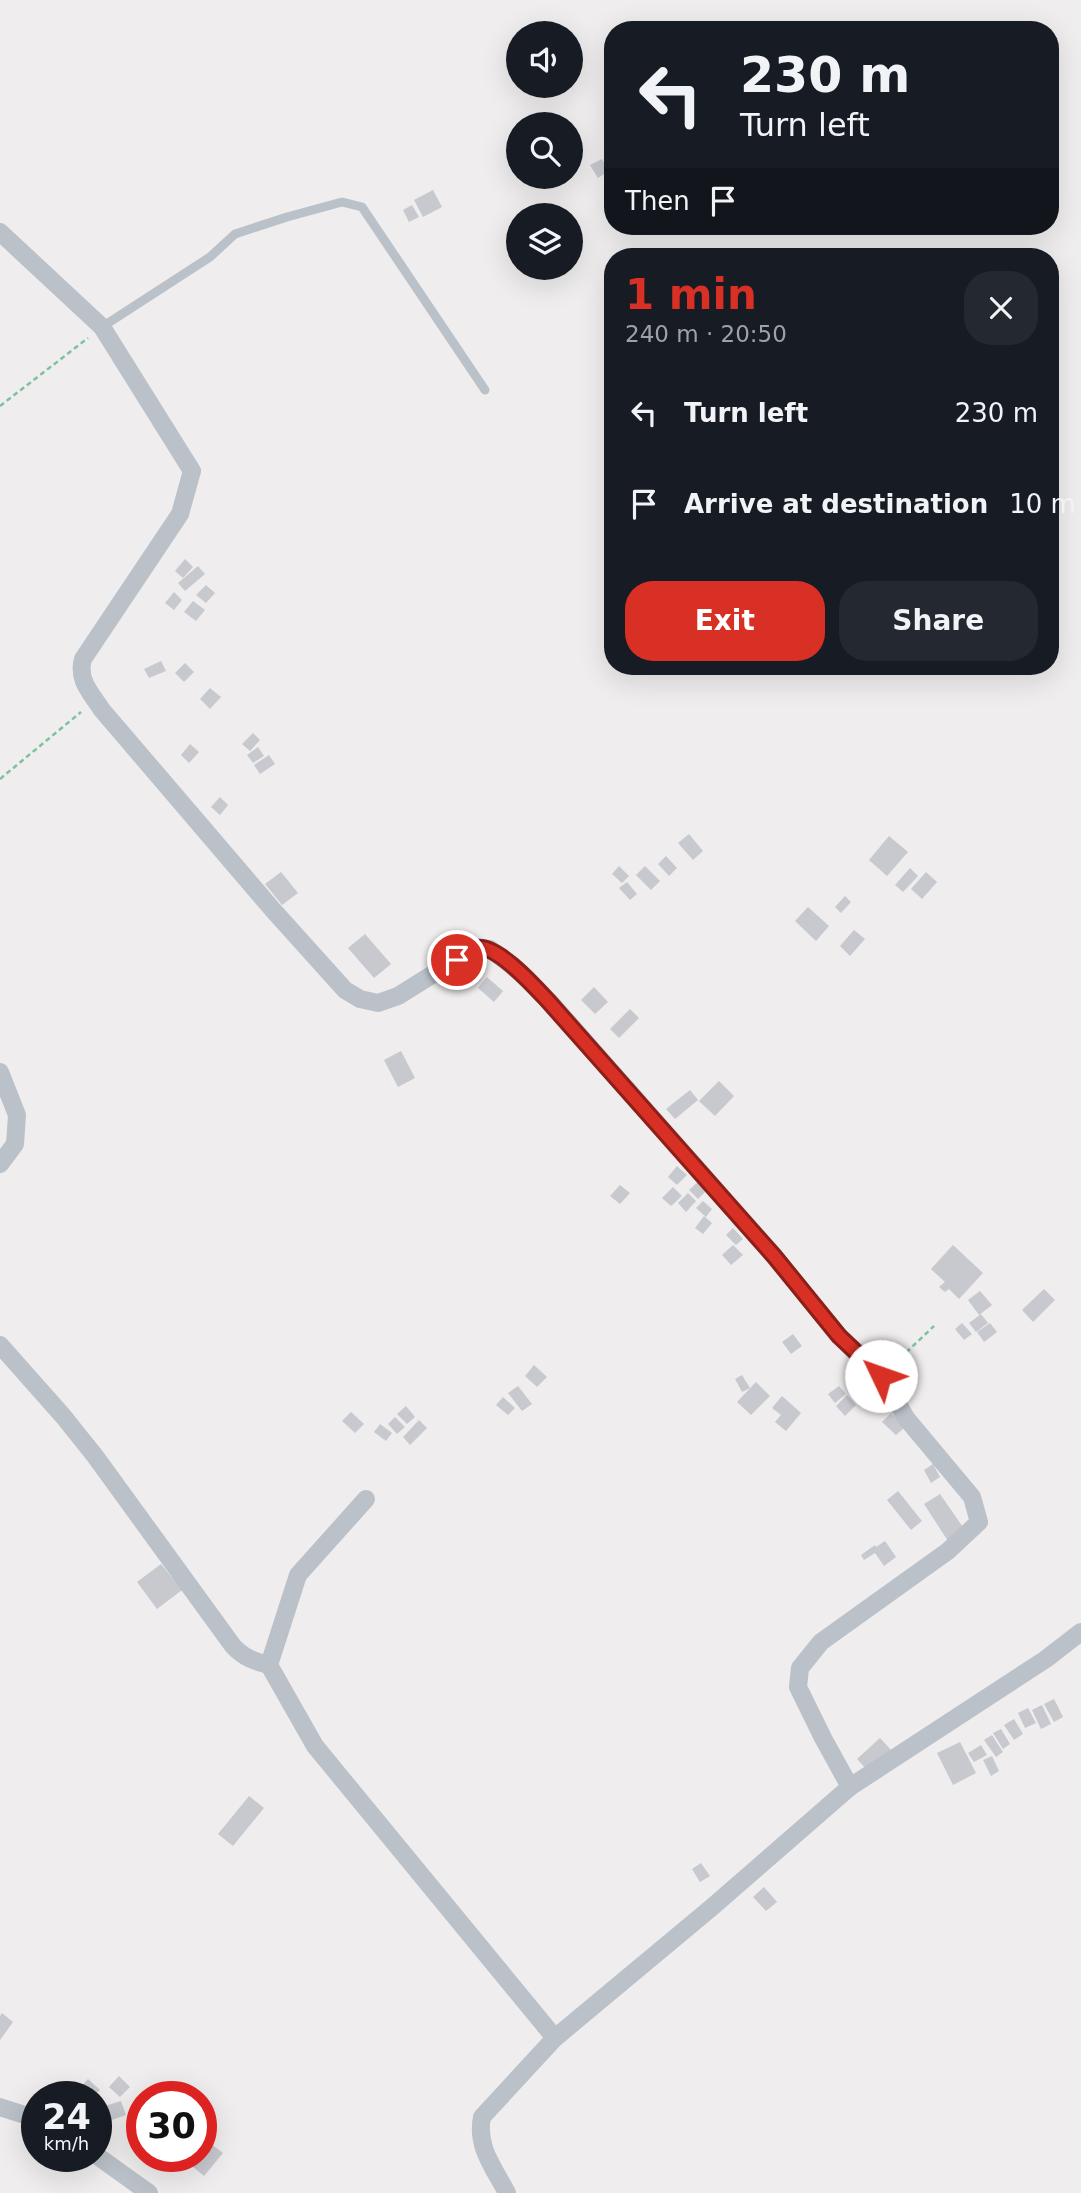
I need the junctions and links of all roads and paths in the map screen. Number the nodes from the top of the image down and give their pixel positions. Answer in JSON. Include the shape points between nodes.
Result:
{"nodes":[{"id":1,"x":0,"y":232,"type":"edge"},
{"id":2,"x":102,"y":327,"type":"junction"},
{"id":3,"x":485,"y":390,"type":"dead end"},
{"id":4,"x":0,"y":406,"type":"edge"},
{"id":5,"x":96,"y":700,"type":"junction"},
{"id":6,"x":0,"y":779,"type":"edge"},
{"id":7,"x":0,"y":1072,"type":"edge"},
{"id":8,"x":0,"y":1164,"type":"edge"},
{"id":9,"x":934,"y":1326,"type":"dead end"},
{"id":10,"x":0,"y":1345,"type":"edge"},
{"id":11,"x":881,"y":1376,"type":"junction"},
{"id":12,"x":366,"y":1499,"type":"dead end"},
{"id":13,"x":1081,"y":1632,"type":"edge"},
{"id":14,"x":269,"y":1665,"type":"junction"},
{"id":15,"x":850,"y":1787,"type":"junction"},
{"id":16,"x":555,"y":2038,"type":"junction"},
{"id":17,"x":0,"y":2107,"type":"edge"},
{"id":18,"x":21,"y":2114,"type":"edge"},
{"id":19,"x":112,"y":2166,"type":"edge"},
{"id":20,"x":149,"y":2193,"type":"edge"},
{"id":21,"x":507,"y":2193,"type":"edge"}],
"edges":[{"from":1,"to":2,"type":"street"},
{"from":2,"to":3,"type":"lane","via":[[210,257],[235,234],[342,202],[362,207]]},
{"from":2,"to":4,"type":"path"},
{"from":2,"to":5,"type":"street","via":[[192,471],[180,514],[83,659],[83,682]]},
{"from":5,"to":6,"type":"path"},
{"from":5,"to":11,"type":"street","via":[[345,990],[378,1003],[398,996],[475,948],[490,949],[520,973],[716,1189],[839,1336]]},
{"from":7,"to":8,"type":"street","via":[[17,1115],[15,1144]]},
{"from":9,"to":11,"type":"path"},
{"from":10,"to":14,"type":"street","via":[[95,1456],[233,1646],[251,1660]]},
{"from":11,"to":15,"type":"street","via":[[906,1418],[972,1497],[979,1522],[948,1551],[821,1642],[800,1668],[798,1687]]},
{"from":12,"to":14,"type":"street","via":[[298,1575]]},
{"from":13,"to":15,"type":"street"},
{"from":14,"to":16,"type":"street","via":[[315,1746]]},
{"from":15,"to":16,"type":"street"},
{"from":16,"to":21,"type":"street","via":[[482,2117],[486,2156]]},
{"from":17,"to":18,"type":"street"},
{"from":19,"to":20,"type":"street"}]}
